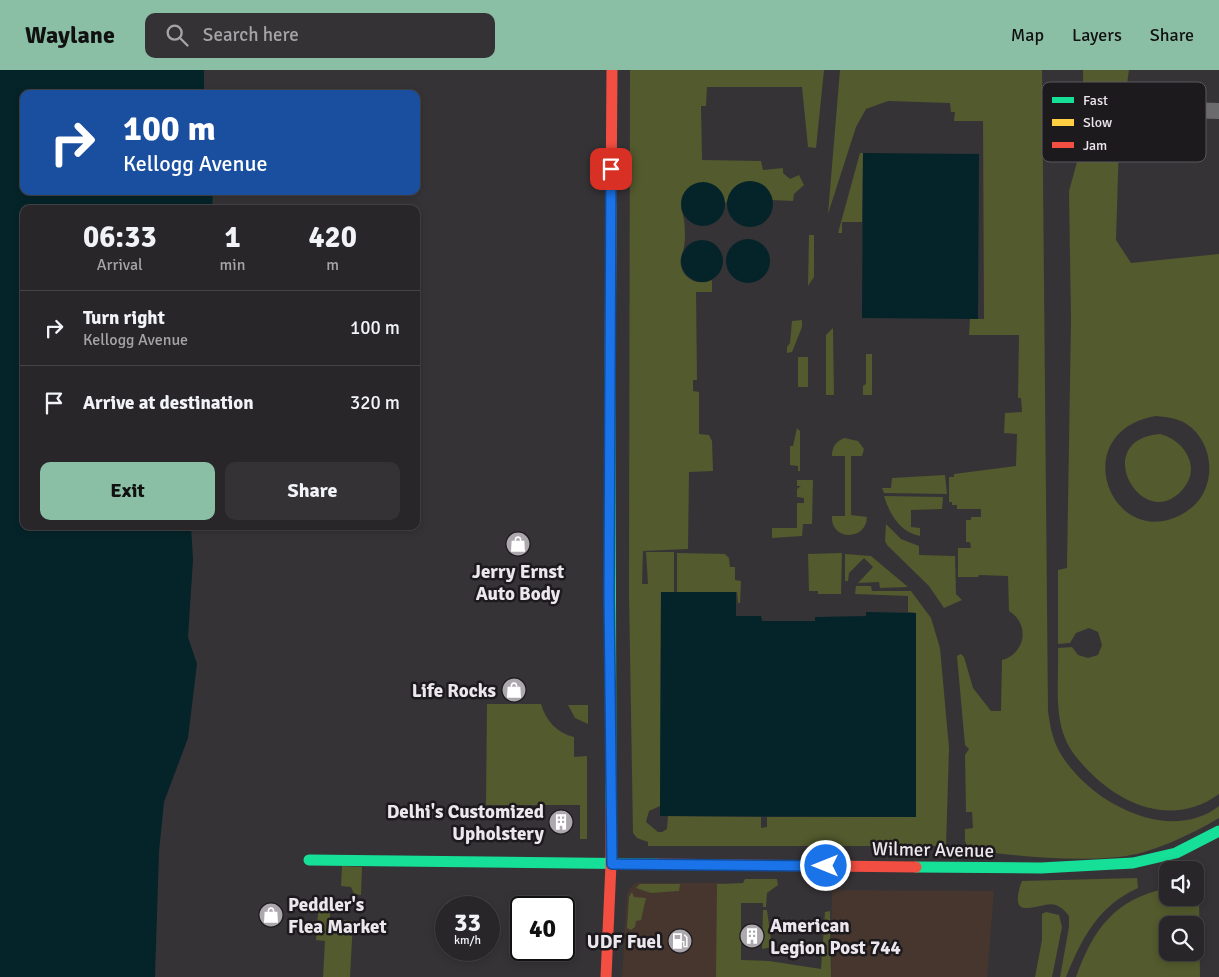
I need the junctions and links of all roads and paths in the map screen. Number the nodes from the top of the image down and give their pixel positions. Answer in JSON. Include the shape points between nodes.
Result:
{"nodes":[{"id":1,"x":612,"y":70,"type":"edge"},
{"id":2,"x":1206,"y":111,"type":"edge"},
{"id":3,"x":1219,"y":111,"type":"edge"},
{"id":4,"x":1219,"y":832,"type":"edge"},
{"id":5,"x":310,"y":860,"type":"dead end"},
{"id":6,"x":612,"y":864,"type":"junction"},
{"id":7,"x":606,"y":977,"type":"edge"}],
"edges":[{"from":1,"to":6,"type":"street","via":[[609,594]]},
{"from":2,"to":3,"type":"street"},
{"from":4,"to":6,"type":"street","name":"Wilmer Avenue","via":[[1179,852],[1130,866]]},
{"from":5,"to":6,"type":"street","name":"Wilmer Avenue"},
{"from":6,"to":7,"type":"street"}]}
